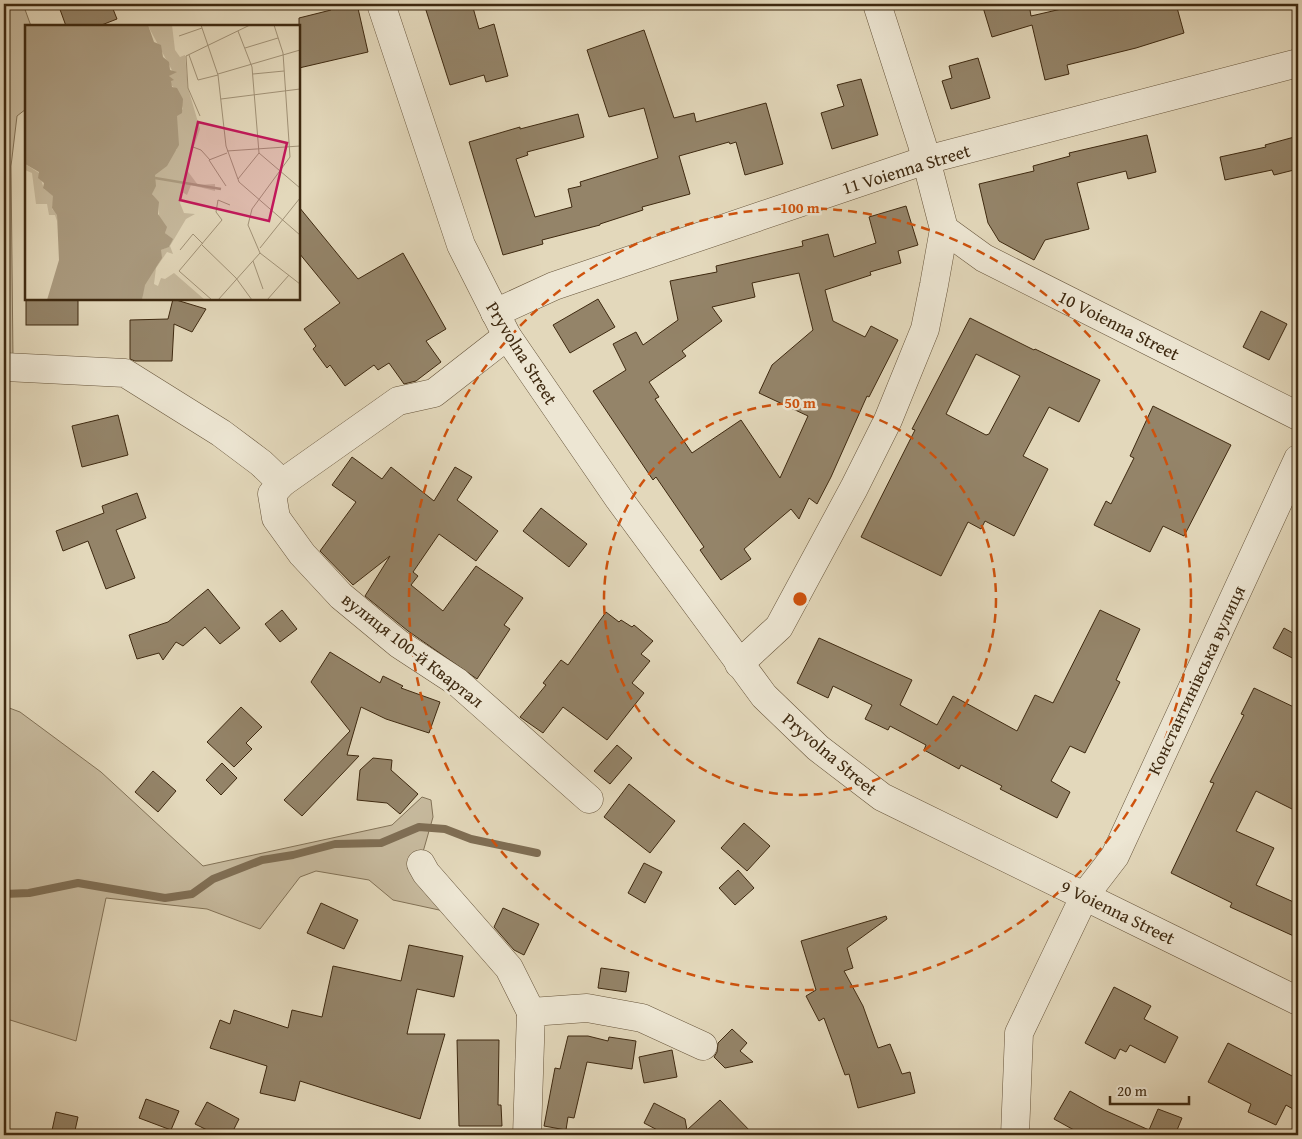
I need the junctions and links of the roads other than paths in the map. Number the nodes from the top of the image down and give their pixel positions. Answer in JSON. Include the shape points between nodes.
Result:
{"nodes":[{"id":1,"x":381,"y":4,"type":"edge"},
{"id":2,"x":877,"y":4,"type":"edge"},
{"id":3,"x":1298,"y":63,"type":"edge"},
{"id":4,"x":926,"y":160,"type":"junction"},
{"id":5,"x":944,"y":229,"type":"junction"},
{"id":6,"x":501,"y":325,"type":"junction"},
{"id":7,"x":5,"y":367,"type":"dead end"},
{"id":8,"x":1298,"y":416,"type":"edge"},
{"id":9,"x":1298,"y":460,"type":"edge"},
{"id":10,"x":282,"y":483,"type":"junction"},
{"id":11,"x":739,"y":664,"type":"junction"},
{"id":12,"x":589,"y":799,"type":"dead end"},
{"id":13,"x":936,"y":825,"type":"joint"},
{"id":14,"x":421,"y":864,"type":"dead end"},
{"id":15,"x":1085,"y":895,"type":"junction"},
{"id":16,"x":1298,"y":1001,"type":"edge"},
{"id":17,"x":531,"y":1012,"type":"junction"},
{"id":18,"x":703,"y":1046,"type":"dead end"},
{"id":19,"x":527,"y":1135,"type":"edge"},
{"id":20,"x":1015,"y":1135,"type":"edge"}],
"edges":[{"from":1,"to":6,"type":"street","name":"Pryvolna Street","via":[[461,245]]},
{"from":2,"to":4,"type":"street"},
{"from":3,"to":4,"type":"street","name":"11 Voienna Street"},
{"from":4,"to":5,"type":"street"},
{"from":4,"to":6,"type":"street","name":"11 Voienna Street","via":[[554,286]]},
{"from":5,"to":8,"type":"street","name":"10 Voienna Street","via":[[984,258]]},
{"from":5,"to":11,"type":"street","via":[[925,329],[888,420],[779,627]]},
{"from":6,"to":10,"type":"street","via":[[434,393],[398,401]]},
{"from":6,"to":11,"type":"street","name":"Pryvolna Street","via":[[619,499]]},
{"from":7,"to":10,"type":"street","via":[[125,373],[221,433]]},
{"from":9,"to":15,"type":"street","name":"Константинівська вулиця","via":[[1115,856]]},
{"from":10,"to":12,"type":"street","name":"вулиця 100-й Квартал","via":[[272,494],[276,518],[302,554],[341,596],[398,644],[457,682]]},
{"from":11,"to":13,"type":"street","name":"Pryvolna Street","via":[[764,696],[818,748],[882,797]]},
{"from":13,"to":15,"type":"street","name":"9 Voienna Street"},
{"from":14,"to":17,"type":"street","via":[[426,874],[509,968]]},
{"from":15,"to":16,"type":"street","name":"9 Voienna Street"},
{"from":15,"to":20,"type":"street","name":"Константинівська вулиця","via":[[1019,1033]]},
{"from":17,"to":18,"type":"street","via":[[587,1008],[642,1018]]},
{"from":17,"to":19,"type":"street"}]}
